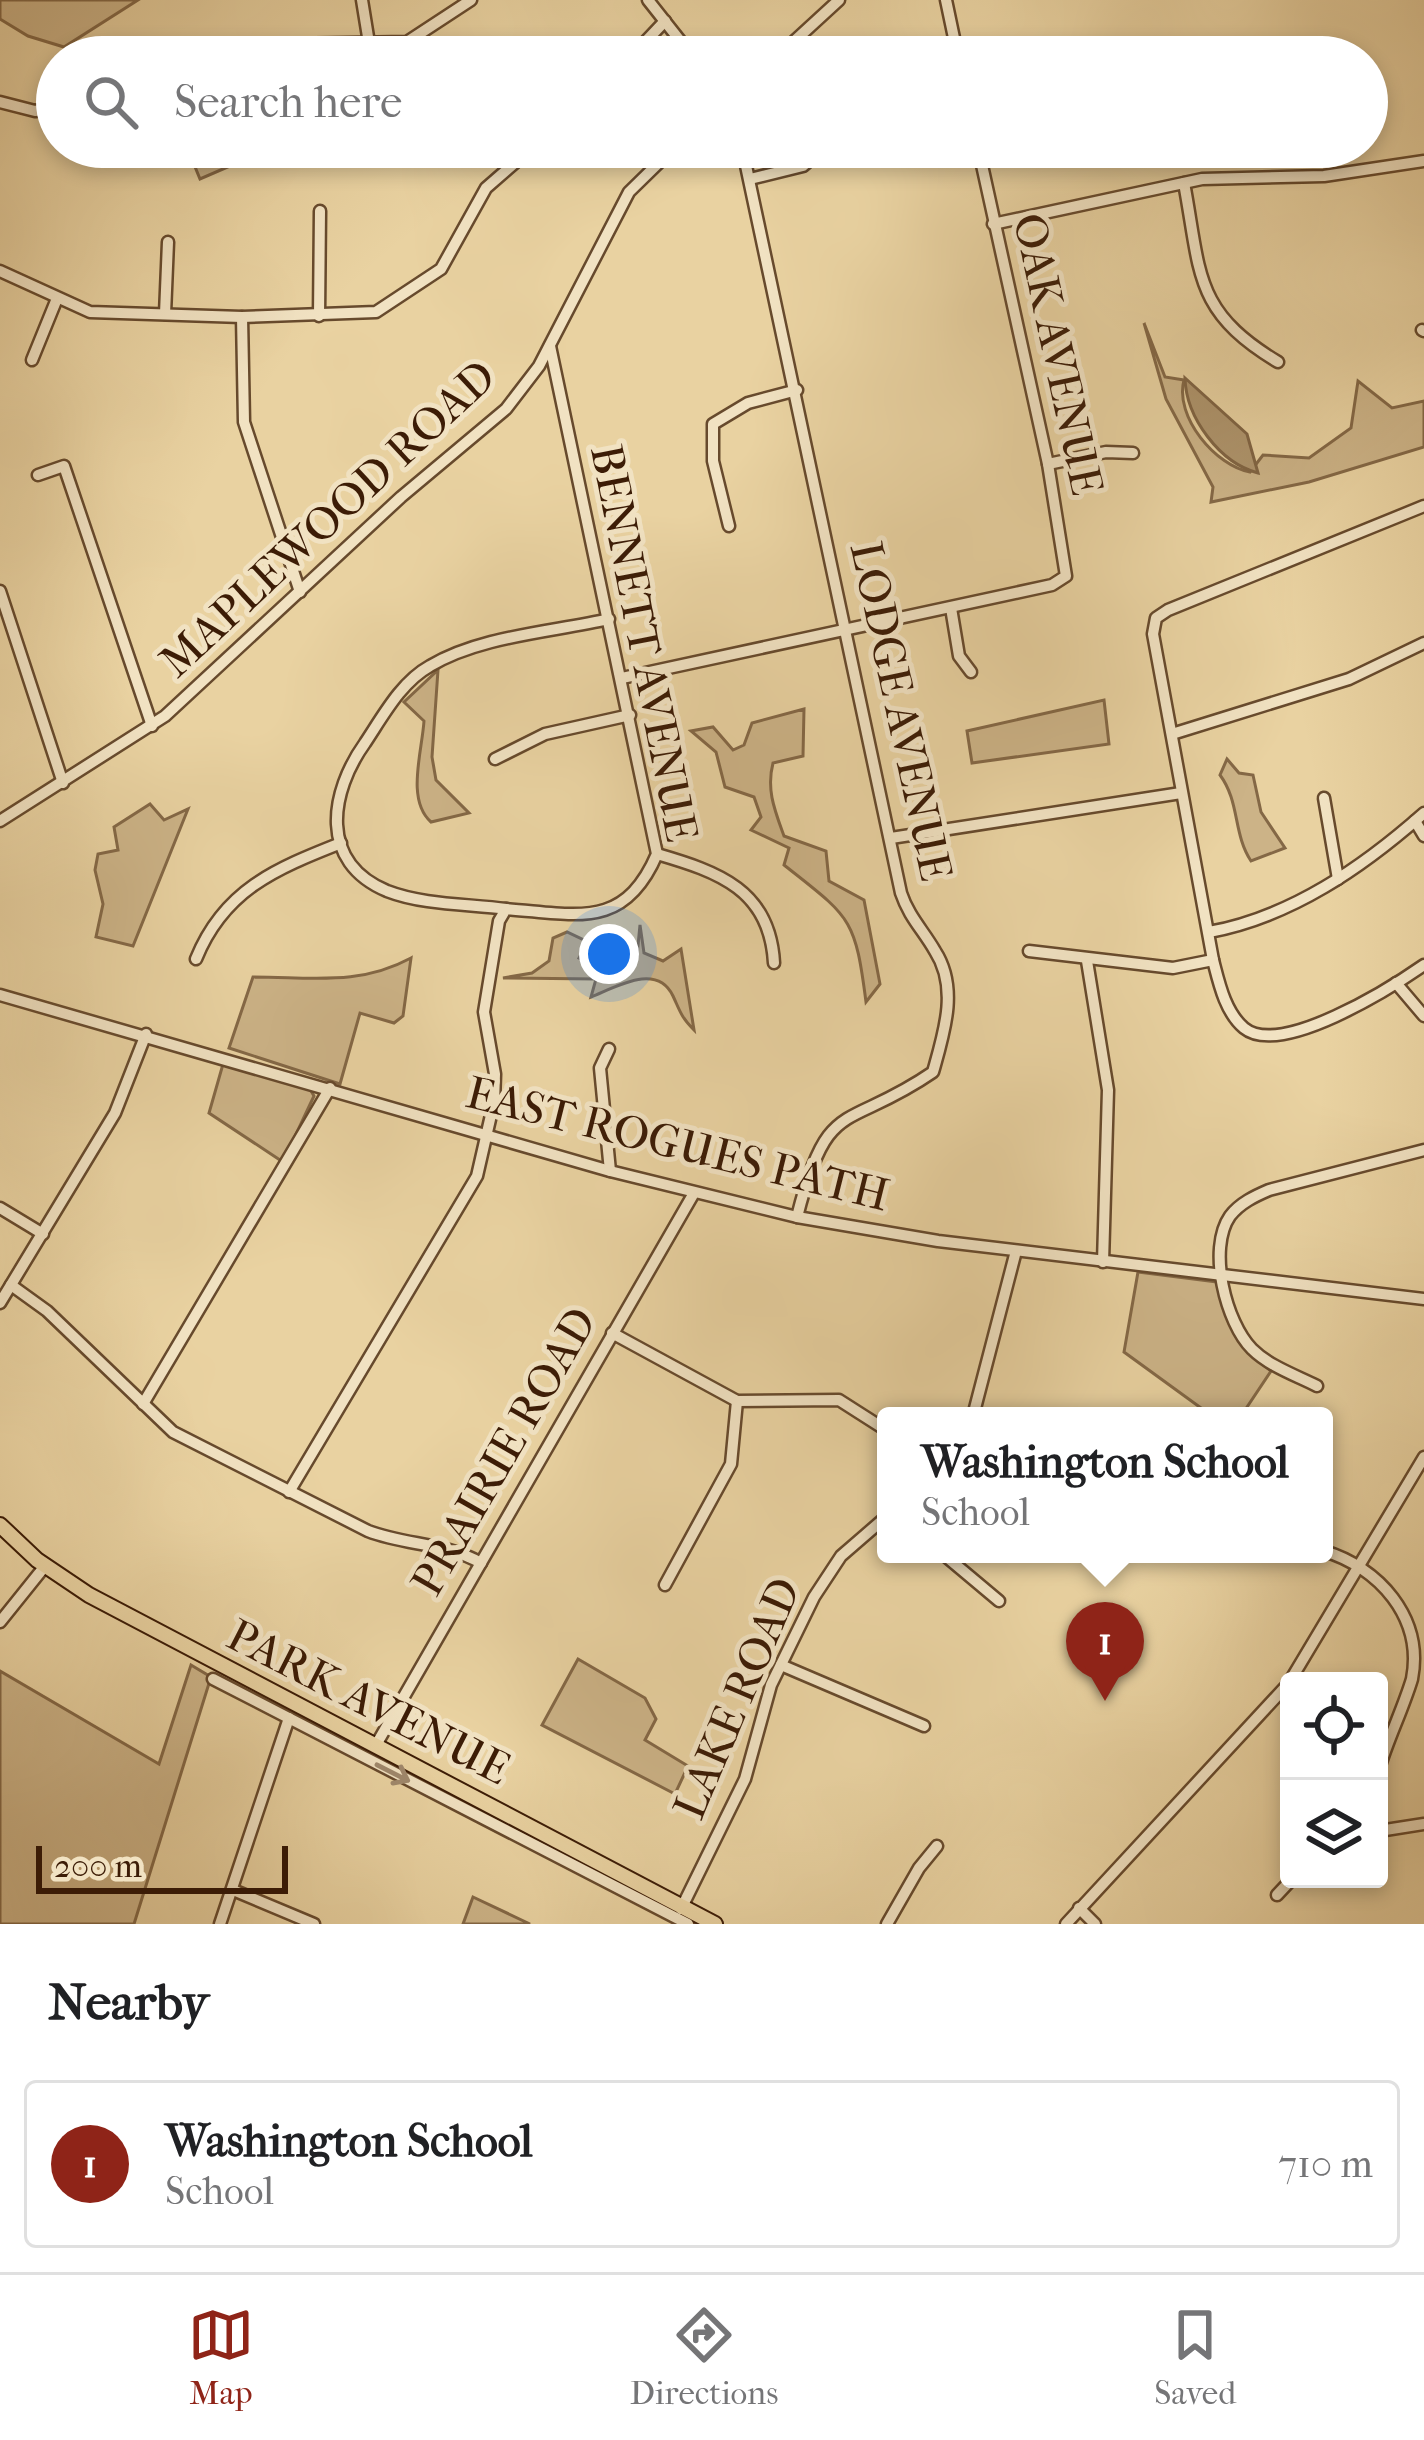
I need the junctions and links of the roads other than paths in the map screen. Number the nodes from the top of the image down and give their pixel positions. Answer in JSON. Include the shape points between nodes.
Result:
{"nodes":[{"id":1,"x":362,"y":0,"type":"edge"},
{"id":2,"x":471,"y":0,"type":"edge"},
{"id":3,"x":648,"y":0,"type":"edge"},
{"id":4,"x":946,"y":0,"type":"edge"},
{"id":5,"x":833,"y":2,"type":"edge"},
{"id":6,"x":665,"y":21,"type":"junction"},
{"id":7,"x":368,"y":36,"type":"edge"},
{"id":8,"x":416,"y":36,"type":"edge"},
{"id":9,"x":651,"y":36,"type":"edge"},
{"id":10,"x":677,"y":36,"type":"edge"},
{"id":11,"x":798,"y":36,"type":"edge"},
{"id":12,"x":954,"y":36,"type":"edge"},
{"id":13,"x":1,"y":106,"type":"edge"},
{"id":14,"x":36,"y":111,"type":"edge"},
{"id":15,"x":1424,"y":161,"type":"edge"},
{"id":16,"x":1388,"y":166,"type":"edge"},
{"id":17,"x":509,"y":168,"type":"edge"},
{"id":18,"x":654,"y":168,"type":"edge"},
{"id":19,"x":747,"y":168,"type":"edge"},
{"id":20,"x":794,"y":168,"type":"edge"},
{"id":21,"x":982,"y":168,"type":"edge"},
{"id":22,"x":1377,"y":168,"type":"edge"},
{"id":23,"x":749,"y":178,"type":"junction"},
{"id":24,"x":1184,"y":184,"type":"junction"},
{"id":25,"x":320,"y":211,"type":"dead end"},
{"id":26,"x":993,"y":224,"type":"junction"},
{"id":27,"x":168,"y":242,"type":"dead end"},
{"id":28,"x":0,"y":271,"type":"edge"},
{"id":29,"x":56,"y":301,"type":"junction"},
{"id":30,"x":165,"y":314,"type":"junction"},
{"id":31,"x":319,"y":316,"type":"junction"},
{"id":32,"x":242,"y":317,"type":"junction"},
{"id":33,"x":550,"y":346,"type":"junction"},
{"id":34,"x":32,"y":360,"type":"dead end"},
{"id":35,"x":1278,"y":362,"type":"dead end"},
{"id":36,"x":796,"y":390,"type":"junction"},
{"id":37,"x":1133,"y":453,"type":"dead end"},
{"id":38,"x":1048,"y":464,"type":"junction"},
{"id":39,"x":38,"y":475,"type":"dead end"},
{"id":40,"x":1424,"y":506,"type":"edge"},
{"id":41,"x":729,"y":526,"type":"dead end"},
{"id":42,"x":0,"y":591,"type":"edge"},
{"id":43,"x":300,"y":592,"type":"junction"},
{"id":44,"x":951,"y":608,"type":"junction"},
{"id":45,"x":3,"y":611,"type":"edge"},
{"id":46,"x":609,"y":620,"type":"junction"},
{"id":47,"x":846,"y":628,"type":"junction"},
{"id":48,"x":1424,"y":643,"type":"edge"},
{"id":49,"x":971,"y":672,"type":"dead end"},
{"id":50,"x":622,"y":678,"type":"junction"},
{"id":51,"x":630,"y":715,"type":"junction"},
{"id":52,"x":152,"y":726,"type":"junction"},
{"id":53,"x":1172,"y":734,"type":"junction"},
{"id":54,"x":495,"y":759,"type":"dead end"},
{"id":55,"x":63,"y":782,"type":"junction"},
{"id":56,"x":1181,"y":793,"type":"junction"},
{"id":57,"x":1324,"y":798,"type":"dead end"},
{"id":58,"x":1420,"y":817,"type":"edge"},
{"id":59,"x":0,"y":821,"type":"edge"},
{"id":60,"x":1424,"y":836,"type":"edge"},
{"id":61,"x":891,"y":838,"type":"junction"},
{"id":62,"x":341,"y":842,"type":"junction"},
{"id":63,"x":657,"y":854,"type":"junction"},
{"id":64,"x":1338,"y":879,"type":"junction"},
{"id":65,"x":506,"y":909,"type":"junction"},
{"id":66,"x":1209,"y":932,"type":"junction"},
{"id":67,"x":1028,"y":952,"type":"dead end"},
{"id":68,"x":196,"y":959,"type":"dead end"},
{"id":69,"x":1213,"y":960,"type":"junction"},
{"id":70,"x":1087,"y":961,"type":"junction"},
{"id":71,"x":775,"y":963,"type":"dead end"},
{"id":72,"x":1424,"y":965,"type":"edge"},
{"id":73,"x":1396,"y":983,"type":"junction"},
{"id":74,"x":0,"y":995,"type":"edge"},
{"id":75,"x":1424,"y":1016,"type":"edge"},
{"id":76,"x":146,"y":1034,"type":"junction"},
{"id":77,"x":609,"y":1048,"type":"dead end"},
{"id":78,"x":330,"y":1088,"type":"junction"},
{"id":79,"x":489,"y":1135,"type":"junction"},
{"id":80,"x":1424,"y":1150,"type":"edge"},
{"id":81,"x":610,"y":1171,"type":"junction"},
{"id":82,"x":694,"y":1193,"type":"junction"},
{"id":83,"x":0,"y":1208,"type":"edge"},
{"id":84,"x":797,"y":1217,"type":"junction"},
{"id":85,"x":43,"y":1234,"type":"junction"},
{"id":86,"x":1016,"y":1251,"type":"junction"},
{"id":87,"x":1103,"y":1262,"type":"junction"},
{"id":88,"x":1223,"y":1277,"type":"junction"},
{"id":89,"x":10,"y":1285,"type":"junction"},
{"id":90,"x":1424,"y":1299,"type":"edge"},
{"id":91,"x":0,"y":1303,"type":"edge"},
{"id":92,"x":612,"y":1333,"type":"junction"},
{"id":93,"x":1317,"y":1386,"type":"dead end"},
{"id":94,"x":737,"y":1401,"type":"junction"},
{"id":95,"x":143,"y":1404,"type":"junction"},
{"id":96,"x":980,"y":1407,"type":"edge"},
{"id":97,"x":877,"y":1424,"type":"edge"},
{"id":98,"x":1424,"y":1457,"type":"edge"},
{"id":99,"x":289,"y":1492,"type":"junction"},
{"id":100,"x":0,"y":1525,"type":"edge"},
{"id":101,"x":877,"y":1525,"type":"edge"},
{"id":102,"x":1333,"y":1554,"type":"edge"},
{"id":103,"x":482,"y":1563,"type":"junction"},
{"id":104,"x":954,"y":1563,"type":"edge"},
{"id":105,"x":1361,"y":1565,"type":"junction"},
{"id":106,"x":45,"y":1566,"type":"junction"},
{"id":107,"x":664,"y":1585,"type":"dead end"},
{"id":108,"x":999,"y":1601,"type":"dead end"},
{"id":109,"x":0,"y":1622,"type":"edge"},
{"id":110,"x":781,"y":1666,"type":"junction"},
{"id":111,"x":1296,"y":1672,"type":"edge"},
{"id":112,"x":213,"y":1679,"type":"dead end"},
{"id":113,"x":1280,"y":1693,"type":"edge"},
{"id":114,"x":296,"y":1704,"type":"junction"},
{"id":115,"x":289,"y":1720,"type":"junction"},
{"id":116,"x":924,"y":1726,"type":"dead end"},
{"id":117,"x":1388,"y":1744,"type":"edge"},
{"id":118,"x":376,"y":1745,"type":"junction"},
{"id":119,"x":1424,"y":1824,"type":"edge"},
{"id":120,"x":1388,"y":1830,"type":"edge"},
{"id":121,"x":938,"y":1846,"type":"dead end"},
{"id":122,"x":1283,"y":1888,"type":"edge"},
{"id":123,"x":233,"y":1890,"type":"junction"},
{"id":124,"x":1277,"y":1894,"type":"dead end"},
{"id":125,"x":681,"y":1903,"type":"junction"},
{"id":126,"x":1079,"y":1909,"type":"junction"},
{"id":127,"x":683,"y":1922,"type":"edge"},
{"id":128,"x":220,"y":1924,"type":"edge"},
{"id":129,"x":314,"y":1924,"type":"edge"},
{"id":130,"x":715,"y":1924,"type":"edge"},
{"id":131,"x":887,"y":1924,"type":"edge"},
{"id":132,"x":1066,"y":1924,"type":"edge"},
{"id":133,"x":1095,"y":1924,"type":"edge"}],
"edges":[{"from":1,"to":7,"type":"street"},
{"from":2,"to":8,"type":"street"},
{"from":3,"to":6,"type":"street"},
{"from":4,"to":12,"type":"street"},
{"from":5,"to":11,"type":"street"},
{"from":6,"to":9,"type":"street"},
{"from":6,"to":10,"type":"street"},
{"from":13,"to":14,"type":"street"},
{"from":15,"to":16,"type":"street"},
{"from":17,"to":31,"type":"street","via":[[486,188],[441,269],[376,312]]},
{"from":18,"to":33,"type":"street","name":"MAPLEWOOD ROAD","via":[[629,192]]},
{"from":19,"to":23,"type":"street","name":"LODGE AVENUE"},
{"from":20,"to":23,"type":"street"},
{"from":21,"to":26,"type":"street","name":"OAK AVENUE"},
{"from":22,"to":24,"type":"street"},
{"from":23,"to":36,"type":"street","name":"LODGE AVENUE"},
{"from":24,"to":26,"type":"street"},
{"from":24,"to":35,"type":"street","via":[[1207,297],[1240,340]]},
{"from":25,"to":31,"type":"street"},
{"from":26,"to":38,"type":"street","name":"OAK AVENUE"},
{"from":27,"to":30,"type":"street"},
{"from":28,"to":29,"type":"street"},
{"from":29,"to":30,"type":"street","via":[[90,312]]},
{"from":29,"to":34,"type":"street"},
{"from":30,"to":32,"type":"street"},
{"from":31,"to":32,"type":"street"},
{"from":32,"to":43,"type":"street","via":[[244,422]]},
{"from":33,"to":43,"type":"street","name":"MAPLEWOOD ROAD","via":[[506,409]]},
{"from":33,"to":46,"type":"street","name":"BENNETT AVENUE"},
{"from":36,"to":41,"type":"street","via":[[748,403],[713,424]]},
{"from":36,"to":47,"type":"street","name":"LODGE AVENUE"},
{"from":37,"to":38,"type":"street"},
{"from":38,"to":44,"type":"street","name":"OAK AVENUE","via":[[1066,576]]},
{"from":39,"to":52,"type":"street","via":[[64,466]]},
{"from":40,"to":53,"type":"street","via":[[1156,618]]},
{"from":42,"to":45,"type":"street"},
{"from":43,"to":52,"type":"street","name":"MAPLEWOOD ROAD"},
{"from":44,"to":47,"type":"street"},
{"from":44,"to":49,"type":"street","via":[[958,656]]},
{"from":45,"to":55,"type":"street"},
{"from":46,"to":50,"type":"street","name":"BENNETT AVENUE"},
{"from":46,"to":62,"type":"street","via":[[467,650],[423,669],[343,775],[335,810]]},
{"from":47,"to":50,"type":"street"},
{"from":47,"to":61,"type":"street","name":"LODGE AVENUE"},
{"from":48,"to":53,"type":"street","via":[[1348,679]]},
{"from":50,"to":51,"type":"street","name":"BENNETT AVENUE"},
{"from":51,"to":54,"type":"street","via":[[544,734]]},
{"from":51,"to":63,"type":"street","name":"BENNETT AVENUE"},
{"from":52,"to":55,"type":"street","name":"MAPLEWOOD ROAD"},
{"from":53,"to":56,"type":"street"},
{"from":55,"to":59,"type":"street","name":"MAPLEWOOD ROAD"},
{"from":56,"to":61,"type":"street"},
{"from":56,"to":66,"type":"street"},
{"from":57,"to":64,"type":"street"},
{"from":58,"to":60,"type":"street"},
{"from":58,"to":64,"type":"street"},
{"from":61,"to":84,"type":"street","name":"LODGE AVENUE","via":[[908,913],[944,967],[940,1048],[933,1072],[836,1125],[820,1144]]},
{"from":62,"to":65,"type":"street","via":[[357,868],[387,890]]},
{"from":62,"to":68,"type":"street","via":[[238,892]]},
{"from":63,"to":65,"type":"street","name":"BENNETT AVENUE","via":[[638,891],[605,912]]},
{"from":63,"to":71,"type":"street","via":[[713,873],[746,895],[772,934]]},
{"from":64,"to":66,"type":"street","via":[[1262,917]]},
{"from":65,"to":79,"type":"street","via":[[491,947],[484,1012],[495,1074]]},
{"from":66,"to":69,"type":"street"},
{"from":67,"to":70,"type":"street"},
{"from":69,"to":70,"type":"street","via":[[1173,968]]},
{"from":69,"to":73,"type":"street","via":[[1233,1014],[1258,1036],[1296,1033]]},
{"from":70,"to":87,"type":"street","via":[[1108,1090]]},
{"from":72,"to":73,"type":"street"},
{"from":73,"to":75,"type":"street"},
{"from":74,"to":76,"type":"street","name":"EAST ROGUES PATH"},
{"from":76,"to":78,"type":"street","name":"EAST ROGUES PATH"},
{"from":76,"to":85,"type":"street","via":[[115,1113]]},
{"from":77,"to":81,"type":"street","via":[[600,1068]]},
{"from":78,"to":79,"type":"street","name":"EAST ROGUES PATH"},
{"from":78,"to":95,"type":"street"},
{"from":79,"to":81,"type":"street","name":"EAST ROGUES PATH"},
{"from":79,"to":99,"type":"street","via":[[462,1204]]},
{"from":80,"to":88,"type":"street","via":[[1249,1199],[1225,1227]]},
{"from":81,"to":82,"type":"street","name":"EAST ROGUES PATH"},
{"from":82,"to":84,"type":"street","name":"EAST ROGUES PATH"},
{"from":82,"to":92,"type":"street","name":"PRAIRIE ROAD"},
{"from":83,"to":85,"type":"street"},
{"from":84,"to":86,"type":"street","name":"EAST ROGUES PATH"},
{"from":85,"to":89,"type":"street"},
{"from":86,"to":87,"type":"street","name":"EAST ROGUES PATH"},
{"from":86,"to":96,"type":"street"},
{"from":87,"to":88,"type":"street","name":"EAST ROGUES PATH"},
{"from":88,"to":90,"type":"street","name":"EAST ROGUES PATH"},
{"from":88,"to":93,"type":"street","via":[[1237,1328],[1254,1352]]},
{"from":89,"to":91,"type":"street"},
{"from":89,"to":95,"type":"street"},
{"from":92,"to":94,"type":"street"},
{"from":92,"to":103,"type":"street","name":"PRAIRIE ROAD"},
{"from":94,"to":97,"type":"street","via":[[839,1400]]},
{"from":94,"to":107,"type":"street","via":[[731,1464]]},
{"from":95,"to":99,"type":"street","via":[[173,1432]]},
{"from":98,"to":105,"type":"street"},
{"from":99,"to":103,"type":"street","via":[[386,1538],[445,1545]]},
{"from":100,"to":106,"type":"main road","name":"PARK AVENUE"},
{"from":101,"to":110,"type":"street","name":"LAKE ROAD","via":[[826,1575]]},
{"from":102,"to":105,"type":"street"},
{"from":103,"to":118,"type":"street","name":"PRAIRIE ROAD"},
{"from":104,"to":108,"type":"street"},
{"from":105,"to":111,"type":"street"},
{"from":105,"to":117,"type":"street","via":[[1398,1603],[1414,1642],[1412,1679]]},
{"from":106,"to":109,"type":"street"},
{"from":106,"to":114,"type":"main road","name":"PARK AVENUE"},
{"from":110,"to":116,"type":"street"},
{"from":110,"to":125,"type":"street","name":"LAKE ROAD","via":[[745,1779]]},
{"from":112,"to":115,"type":"street"},
{"from":113,"to":126,"type":"street"},
{"from":114,"to":115,"type":"street"},
{"from":114,"to":118,"type":"main road","name":"PARK AVENUE"},
{"from":115,"to":123,"type":"street"},
{"from":115,"to":127,"type":"street","one_way":true},
{"from":118,"to":125,"type":"main road","name":"PARK AVENUE"},
{"from":119,"to":120,"type":"street"},
{"from":121,"to":131,"type":"street"},
{"from":122,"to":124,"type":"street"},
{"from":123,"to":128,"type":"street"},
{"from":123,"to":129,"type":"street"},
{"from":125,"to":127,"type":"street","name":"LAKE ROAD"},
{"from":125,"to":130,"type":"main road","name":"PARK AVENUE"},
{"from":126,"to":132,"type":"street"},
{"from":126,"to":133,"type":"street"}]}
